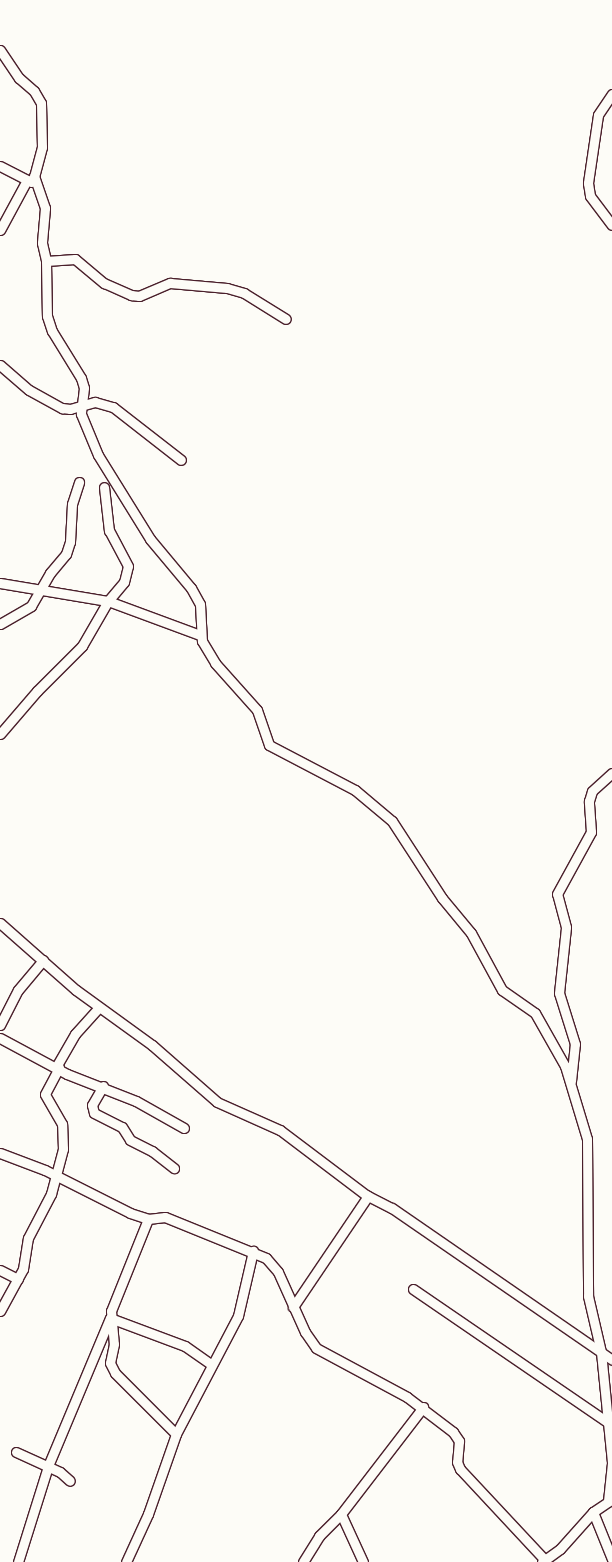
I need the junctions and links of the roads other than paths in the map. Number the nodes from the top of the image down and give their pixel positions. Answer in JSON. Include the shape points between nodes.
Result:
{"nodes":[{"id":1,"x":0,"y":50,"type":"edge"},
{"id":2,"x":612,"y":94,"type":"edge"},
{"id":3,"x":0,"y":166,"type":"edge"},
{"id":4,"x":27,"y":180,"type":"junction"},
{"id":5,"x":37,"y":186,"type":"junction"},
{"id":6,"x":612,"y":225,"type":"edge"},
{"id":7,"x":0,"y":230,"type":"edge"},
{"id":8,"x":46,"y":261,"type":"junction"},
{"id":9,"x":286,"y":319,"type":"dead end"},
{"id":10,"x":0,"y":366,"type":"edge"},
{"id":11,"x":82,"y":405,"type":"junction"},
{"id":12,"x":181,"y":460,"type":"dead end"},
{"id":13,"x":79,"y":482,"type":"dead end"},
{"id":14,"x":104,"y":487,"type":"dead end"},
{"id":15,"x":0,"y":583,"type":"edge"},
{"id":16,"x":42,"y":588,"type":"junction"},
{"id":17,"x":108,"y":601,"type":"junction"},
{"id":18,"x":0,"y":624,"type":"edge"},
{"id":19,"x":200,"y":635,"type":"junction"},
{"id":20,"x":0,"y":734,"type":"edge"},
{"id":21,"x":611,"y":777,"type":"edge"},
{"id":22,"x":0,"y":923,"type":"edge"},
{"id":23,"x":43,"y":960,"type":"junction"},
{"id":24,"x":99,"y":1007,"type":"junction"},
{"id":25,"x":0,"y":1025,"type":"edge"},
{"id":26,"x":0,"y":1038,"type":"edge"},
{"id":27,"x":58,"y":1068,"type":"junction"},
{"id":28,"x":103,"y":1086,"type":"junction"},
{"id":29,"x":570,"y":1086,"type":"junction"},
{"id":30,"x":184,"y":1128,"type":"dead end"},
{"id":31,"x":0,"y":1153,"type":"edge"},
{"id":32,"x":174,"y":1168,"type":"dead end"},
{"id":33,"x":56,"y":1176,"type":"junction"},
{"id":34,"x":368,"y":1196,"type":"junction"},
{"id":35,"x":148,"y":1220,"type":"junction"},
{"id":36,"x":253,"y":1252,"type":"junction"},
{"id":37,"x":0,"y":1270,"type":"edge"},
{"id":38,"x":18,"y":1278,"type":"junction"},
{"id":39,"x":414,"y":1289,"type":"dead end"},
{"id":40,"x":293,"y":1307,"type":"junction"},
{"id":41,"x":0,"y":1311,"type":"edge"},
{"id":42,"x":110,"y":1318,"type":"junction"},
{"id":43,"x":601,"y":1352,"type":"junction"},
{"id":44,"x":612,"y":1360,"type":"edge"},
{"id":45,"x":211,"y":1364,"type":"junction"},
{"id":46,"x":423,"y":1407,"type":"junction"},
{"id":47,"x":607,"y":1422,"type":"junction"},
{"id":48,"x":176,"y":1434,"type":"junction"},
{"id":49,"x":16,"y":1452,"type":"dead end"},
{"id":50,"x":48,"y":1466,"type":"junction"},
{"id":51,"x":70,"y":1481,"type":"dead end"},
{"id":52,"x":610,"y":1500,"type":"edge"},
{"id":53,"x":593,"y":1512,"type":"junction"},
{"id":54,"x":341,"y":1514,"type":"junction"},
{"id":55,"x":612,"y":1559,"type":"edge"},
{"id":56,"x":544,"y":1561,"type":"edge"},
{"id":57,"x":18,"y":1562,"type":"edge"},
{"id":58,"x":126,"y":1562,"type":"edge"},
{"id":59,"x":304,"y":1562,"type":"edge"},
{"id":60,"x":363,"y":1562,"type":"edge"}],
"edges":[{"from":1,"to":5,"type":"street","via":[[20,80],[34,91],[41,103],[42,147],[34,176]]},
{"from":2,"to":6,"type":"street","via":[[598,116],[588,184],[590,196]]},
{"from":3,"to":4,"type":"street"},
{"from":4,"to":5,"type":"street"},
{"from":4,"to":7,"type":"street"},
{"from":5,"to":8,"type":"street","via":[[45,208],[42,242]]},
{"from":8,"to":9,"type":"street","via":[[75,259],[104,283],[131,295],[138,296],[170,283],[228,288],[244,293]]},
{"from":8,"to":11,"type":"street","via":[[48,323],[81,378],[84,388]]},
{"from":10,"to":11,"type":"street","via":[[29,390],[50,402],[66,409]]},
{"from":11,"to":12,"type":"street","via":[[102,402],[113,407]]},
{"from":11,"to":19,"type":"street","via":[[83,420],[98,455],[150,539],[196,597],[201,610]]},
{"from":13,"to":16,"type":"street","via":[[69,518],[69,547]]},
{"from":14,"to":17,"type":"street","via":[[109,531],[128,566],[124,582]]},
{"from":15,"to":16,"type":"street","via":[[17,588]]},
{"from":16,"to":17,"type":"street","via":[[72,598]]},
{"from":16,"to":18,"type":"street","via":[[31,606]]},
{"from":17,"to":19,"type":"street"},
{"from":17,"to":20,"type":"street","via":[[82,646]]},
{"from":19,"to":29,"type":"street","via":[[215,663],[257,710],[269,745],[355,790],[392,821],[442,898],[471,933],[502,990],[535,1013],[548,1041],[563,1062]]},
{"from":21,"to":29,"type":"street","via":[[592,791],[589,801],[591,832],[557,894],[566,927],[559,992],[575,1044]]},
{"from":22,"to":23,"type":"street"},
{"from":23,"to":24,"type":"street"},
{"from":23,"to":25,"type":"street","via":[[18,990]]},
{"from":24,"to":27,"type":"street","via":[[75,1034]]},
{"from":24,"to":34,"type":"street","via":[[162,1053],[217,1102],[280,1130]]},
{"from":26,"to":27,"type":"street"},
{"from":27,"to":28,"type":"street"},
{"from":27,"to":33,"type":"street","via":[[45,1094],[64,1130]]},
{"from":28,"to":30,"type":"street"},
{"from":28,"to":32,"type":"street","via":[[92,1105],[94,1113],[122,1127],[130,1140],[152,1151]]},
{"from":29,"to":43,"type":"street","via":[[587,1139],[588,1296]]},
{"from":31,"to":33,"type":"street"},
{"from":33,"to":35,"type":"street"},
{"from":33,"to":38,"type":"street","via":[[28,1238]]},
{"from":34,"to":40,"type":"street"},
{"from":34,"to":43,"type":"street","via":[[392,1208]]},
{"from":35,"to":36,"type":"street","via":[[165,1217]]},
{"from":35,"to":42,"type":"street"},
{"from":36,"to":40,"type":"street","via":[[266,1258],[278,1272]]},
{"from":36,"to":45,"type":"street","via":[[238,1316]]},
{"from":37,"to":38,"type":"street"},
{"from":38,"to":41,"type":"street"},
{"from":39,"to":47,"type":"street"},
{"from":40,"to":46,"type":"street","via":[[304,1332],[319,1350]]},
{"from":42,"to":45,"type":"street","via":[[185,1346]]},
{"from":42,"to":48,"type":"street","via":[[114,1344],[110,1363],[115,1373]]},
{"from":42,"to":50,"type":"street"},
{"from":43,"to":44,"type":"street"},
{"from":43,"to":47,"type":"street"},
{"from":45,"to":48,"type":"street"},
{"from":46,"to":54,"type":"street"},
{"from":46,"to":56,"type":"street","via":[[458,1438],[460,1468]]},
{"from":47,"to":52,"type":"street","via":[[612,1463]]},
{"from":48,"to":58,"type":"street","via":[[148,1514]]},
{"from":49,"to":50,"type":"street"},
{"from":50,"to":51,"type":"street"},
{"from":50,"to":57,"type":"street"},
{"from":52,"to":53,"type":"street"},
{"from":53,"to":55,"type":"street"},
{"from":53,"to":56,"type":"street","via":[[560,1549]]},
{"from":54,"to":59,"type":"street","via":[[319,1536]]},
{"from":54,"to":60,"type":"street"}]}
